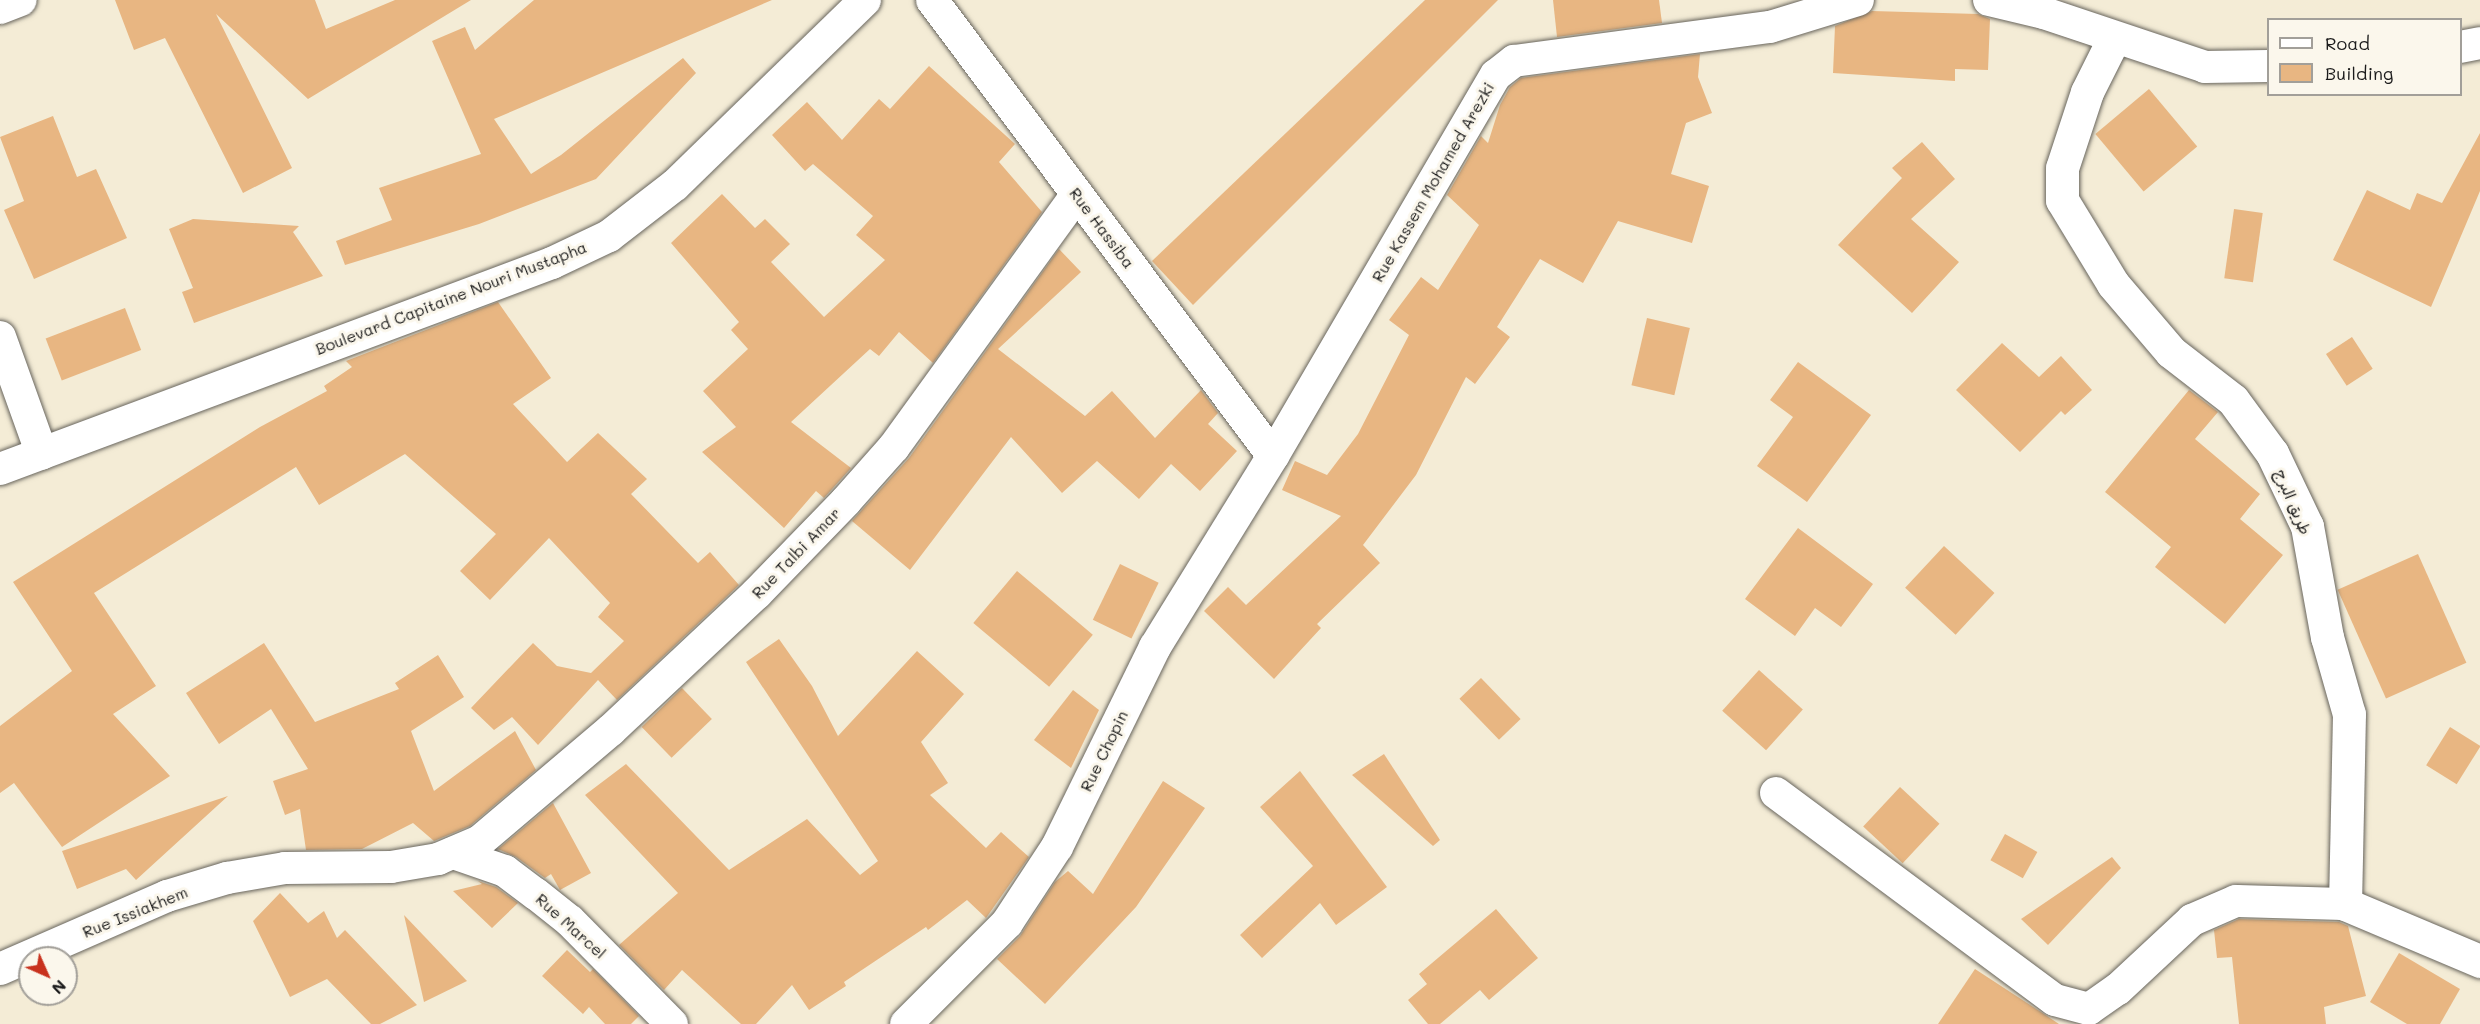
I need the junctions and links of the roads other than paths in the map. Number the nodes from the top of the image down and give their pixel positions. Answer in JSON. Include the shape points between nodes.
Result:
{"nodes":[{"id":1,"x":21,"y":0,"type":"edge"},
{"id":2,"x":865,"y":0,"type":"edge"},
{"id":3,"x":932,"y":0,"type":"edge"},
{"id":4,"x":1858,"y":0,"type":"edge"},
{"id":5,"x":1989,"y":0,"type":"edge"},
{"id":6,"x":0,"y":8,"type":"edge"},
{"id":7,"x":2114,"y":38,"type":"junction"},
{"id":8,"x":2480,"y":43,"type":"edge"},
{"id":9,"x":2462,"y":47,"type":"edge"},
{"id":10,"x":2267,"y":66,"type":"edge"},
{"id":11,"x":1077,"y":194,"type":"junction"},
{"id":12,"x":0,"y":338,"type":"edge"},
{"id":13,"x":42,"y":454,"type":"junction"},
{"id":14,"x":1273,"y":456,"type":"junction"},
{"id":15,"x":0,"y":469,"type":"edge"},
{"id":16,"x":1776,"y":793,"type":"dead end"},
{"id":17,"x":453,"y":853,"type":"junction"},
{"id":18,"x":2345,"y":904,"type":"junction"},
{"id":19,"x":2480,"y":961,"type":"edge"},
{"id":20,"x":0,"y":969,"type":"edge"},
{"id":21,"x":672,"y":1024,"type":"edge"},
{"id":22,"x":906,"y":1024,"type":"edge"}],
"edges":[{"from":1,"to":6,"type":"street"},
{"from":2,"to":13,"type":"street","name":"Boulevard Capitaine Nouri Mustapha","via":[[675,185],[609,236],[552,263]]},
{"from":3,"to":11,"type":"street","name":"Rue Hassiba"},
{"from":4,"to":14,"type":"street","name":"Rue Kassem Mohamed Arezki","via":[[1770,27],[1514,61],[1496,75]]},
{"from":5,"to":7,"type":"street","via":[[2044,13]]},
{"from":7,"to":10,"type":"street","via":[[2205,68]]},
{"from":7,"to":18,"type":"street","name":"طريق البرج","via":[[2087,92],[2062,168],[2062,200],[2113,284],[2170,352],[2233,400],[2272,453],[2307,526],[2327,637],[2349,714]]},
{"from":8,"to":9,"type":"street"},
{"from":11,"to":14,"type":"street","name":"Rue Hassiba"},
{"from":11,"to":17,"type":"street","name":"Rue Talbi Amar","via":[[894,447],[831,517],[756,594],[611,730],[480,841]]},
{"from":12,"to":13,"type":"street"},
{"from":13,"to":15,"type":"street","name":"Boulevard Capitaine Nouri Mustapha"},
{"from":14,"to":22,"type":"street","name":"Rue Chopin","via":[[1155,647],[1057,846],[1007,923]]},
{"from":16,"to":18,"type":"street","via":[[2055,1000],[2089,1009],[2118,989],[2192,920],[2236,902]]},
{"from":17,"to":20,"type":"street","name":"Rue Issiakhem","via":[[391,867],[285,868],[226,878],[167,896]]},
{"from":17,"to":21,"type":"street","name":"Rue Marcel","via":[[505,871],[537,894],[570,921]]},
{"from":18,"to":19,"type":"street"}]}
